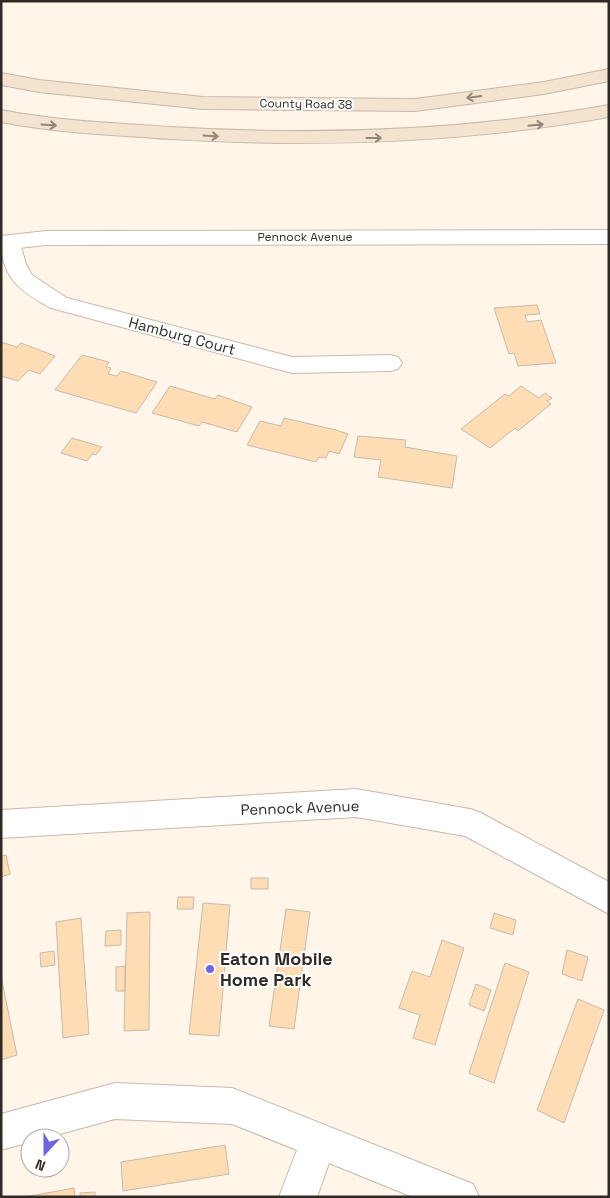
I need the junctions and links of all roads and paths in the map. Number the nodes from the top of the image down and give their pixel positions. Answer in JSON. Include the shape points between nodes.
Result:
{"nodes":[{"id":1,"x":609,"y":75,"type":"edge"},
{"id":2,"x":1,"y":79,"type":"edge"},
{"id":3,"x":609,"y":111,"type":"edge"},
{"id":4,"x":1,"y":116,"type":"edge"},
{"id":5,"x":609,"y":237,"type":"edge"},
{"id":6,"x":6,"y":242,"type":"edge"},
{"id":7,"x":390,"y":363,"type":"dead end"},
{"id":8,"x":1,"y":824,"type":"edge"},
{"id":9,"x":609,"y":899,"type":"edge"},
{"id":10,"x":1,"y":1132,"type":"edge"},
{"id":11,"x":319,"y":1141,"type":"junction"},
{"id":12,"x":298,"y":1197,"type":"edge"},
{"id":13,"x":460,"y":1197,"type":"edge"}],
"edges":[{"from":1,"to":2,"type":"main road","name":"County Road 38","one_way":true,"via":[[544,88],[415,105],[203,103]]},
{"from":4,"to":3,"type":"main road","one_way":true,"via":[[39,124],[218,137],[398,138],[545,124]]},
{"from":5,"to":6,"type":"street","name":"Pennock Avenue","via":[[46,238]]},
{"from":6,"to":7,"type":"street","name":"Hamburg Court","via":[[21,278],[59,303],[292,365]]},
{"from":8,"to":9,"type":"street","name":"Pennock Avenue","via":[[356,803],[470,823]]},
{"from":10,"to":11,"type":"street","via":[[115,1101],[232,1106]]},
{"from":11,"to":12,"type":"street"},
{"from":11,"to":13,"type":"street"}]}
